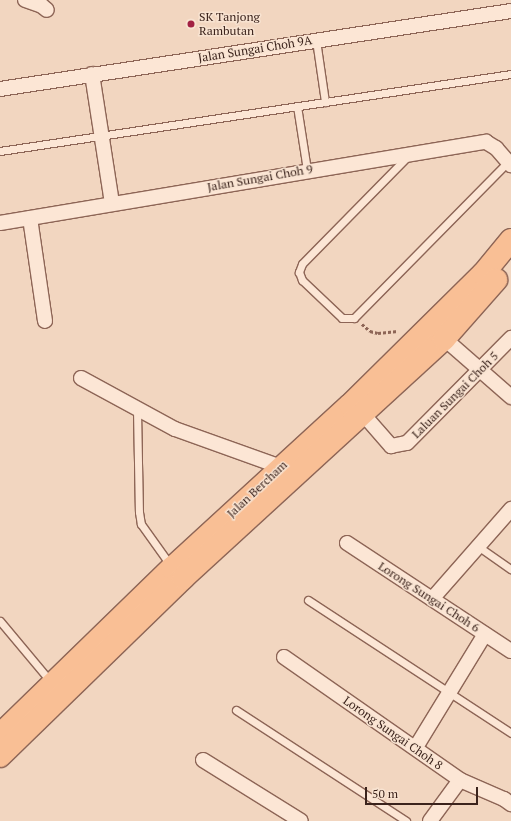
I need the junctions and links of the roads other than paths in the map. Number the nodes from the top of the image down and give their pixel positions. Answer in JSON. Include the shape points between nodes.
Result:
{"nodes":[{"id":1,"x":25,"y":0,"type":"edge"},
{"id":2,"x":47,"y":10,"type":"dead end"},
{"id":3,"x":511,"y":11,"type":"edge"},
{"id":4,"x":316,"y":40,"type":"junction"},
{"id":5,"x":92,"y":74,"type":"junction"},
{"id":6,"x":511,"y":74,"type":"edge"},
{"id":7,"x":0,"y":89,"type":"edge"},
{"id":8,"x":325,"y":102,"type":"junction"},
{"id":9,"x":297,"y":106,"type":"junction"},
{"id":10,"x":101,"y":136,"type":"junction"},
{"id":11,"x":0,"y":151,"type":"edge"},
{"id":12,"x":410,"y":154,"type":"junction"},
{"id":13,"x":510,"y":164,"type":"edge"},
{"id":14,"x":307,"y":170,"type":"junction"},
{"id":15,"x":112,"y":203,"type":"junction"},
{"id":16,"x":30,"y":218,"type":"junction"},
{"id":17,"x":0,"y":223,"type":"edge"},
{"id":18,"x":511,"y":240,"type":"edge"},
{"id":19,"x":511,"y":264,"type":"edge"},
{"id":20,"x":45,"y":321,"type":"dead end"},
{"id":21,"x":437,"y":333,"type":"junction"},
{"id":22,"x":511,"y":338,"type":"edge"},
{"id":23,"x":481,"y":371,"type":"junction"},
{"id":24,"x":81,"y":378,"type":"dead end"},
{"id":25,"x":511,"y":397,"type":"edge"},
{"id":26,"x":137,"y":410,"type":"junction"},
{"id":27,"x":363,"y":414,"type":"junction"},
{"id":28,"x":281,"y":467,"type":"junction"},
{"id":29,"x":511,"y":509,"type":"edge"},
{"id":30,"x":347,"y":543,"type":"dead end"},
{"id":31,"x":479,"y":547,"type":"junction"},
{"id":32,"x":172,"y":568,"type":"junction"},
{"id":33,"x":511,"y":569,"type":"edge"},
{"id":34,"x":432,"y":599,"type":"junction"},
{"id":35,"x":308,"y":600,"type":"dead end"},
{"id":36,"x":0,"y":621,"type":"edge"},
{"id":37,"x":485,"y":634,"type":"junction"},
{"id":38,"x":511,"y":651,"type":"edge"},
{"id":39,"x":284,"y":657,"type":"dead end"},
{"id":40,"x":52,"y":684,"type":"junction"},
{"id":41,"x":449,"y":692,"type":"junction"},
{"id":42,"x":236,"y":710,"type":"dead end"},
{"id":43,"x":511,"y":733,"type":"edge"},
{"id":44,"x":0,"y":735,"type":"edge"},
{"id":45,"x":416,"y":747,"type":"junction"},
{"id":46,"x":0,"y":756,"type":"edge"},
{"id":47,"x":203,"y":760,"type":"dead end"},
{"id":48,"x":460,"y":780,"type":"junction"},
{"id":49,"x":511,"y":804,"type":"edge"},
{"id":50,"x":301,"y":821,"type":"edge"},
{"id":51,"x":406,"y":821,"type":"edge"},
{"id":52,"x":430,"y":821,"type":"edge"}],
"edges":[{"from":1,"to":2,"type":"street"},
{"from":3,"to":4,"type":"street","name":"Jalan Sungai Choh 9A"},
{"from":4,"to":5,"type":"street","name":"Jalan Sungai Choh 9A"},
{"from":4,"to":8,"type":"lane"},
{"from":5,"to":7,"type":"street","name":"Jalan Sungai Choh 9A"},
{"from":5,"to":10,"type":"street"},
{"from":6,"to":8,"type":"lane"},
{"from":8,"to":9,"type":"lane"},
{"from":9,"to":10,"type":"lane"},
{"from":9,"to":14,"type":"lane"},
{"from":10,"to":11,"type":"lane"},
{"from":10,"to":15,"type":"street"},
{"from":12,"to":13,"type":"street","name":"Jalan Sungai Choh 9","via":[[486,142],[496,148]]},
{"from":12,"to":13,"type":"lane","via":[[302,264],[299,272],[302,280],[342,318],[354,318]]},
{"from":12,"to":14,"type":"street","name":"Jalan Sungai Choh 9"},
{"from":14,"to":15,"type":"street","name":"Jalan Sungai Choh 9"},
{"from":15,"to":16,"type":"street","name":"Jalan Sungai Choh 9"},
{"from":16,"to":17,"type":"street","name":"Jalan Sungai Choh 9"},
{"from":16,"to":20,"type":"street"},
{"from":18,"to":21,"type":"main road","name":"Jalan Bercham"},
{"from":19,"to":21,"type":"main road","name":"Jalan Bercham"},
{"from":21,"to":23,"type":"street"},
{"from":21,"to":27,"type":"main road","name":"Jalan Bercham"},
{"from":21,"to":28,"type":"main road","name":"Jalan Bercham"},
{"from":22,"to":23,"type":"street","name":"Laluan Sungai Choh 5"},
{"from":23,"to":25,"type":"street"},
{"from":23,"to":27,"type":"street","name":"Laluan Sungai Choh 5","via":[[407,443],[400,446],[391,446]]},
{"from":24,"to":26,"type":"street"},
{"from":26,"to":28,"type":"street","via":[[175,429]]},
{"from":26,"to":32,"type":"lane","via":[[141,524]]},
{"from":27,"to":46,"type":"main road","name":"Jalan Bercham","via":[[183,578]]},
{"from":28,"to":32,"type":"main road","name":"Jalan Bercham"},
{"from":29,"to":31,"type":"street"},
{"from":30,"to":34,"type":"street","name":"Lorong Sungai Choh 6"},
{"from":31,"to":33,"type":"lane"},
{"from":31,"to":34,"type":"street"},
{"from":32,"to":40,"type":"main road","name":"Jalan Bercham"},
{"from":34,"to":37,"type":"street","name":"Lorong Sungai Choh 6"},
{"from":35,"to":41,"type":"lane"},
{"from":36,"to":40,"type":"lane"},
{"from":37,"to":38,"type":"street","name":"Lorong Sungai Choh 6"},
{"from":37,"to":41,"type":"street"},
{"from":39,"to":45,"type":"street","name":"Lorong Sungai Choh 8"},
{"from":40,"to":44,"type":"main road","name":"Jalan Bercham"},
{"from":41,"to":43,"type":"lane"},
{"from":41,"to":45,"type":"street"},
{"from":42,"to":51,"type":"lane"},
{"from":45,"to":48,"type":"street","name":"Lorong Sungai Choh 8"},
{"from":47,"to":50,"type":"street"},
{"from":48,"to":49,"type":"street","name":"Lorong Sungai Choh 8"},
{"from":48,"to":52,"type":"street"}]}
